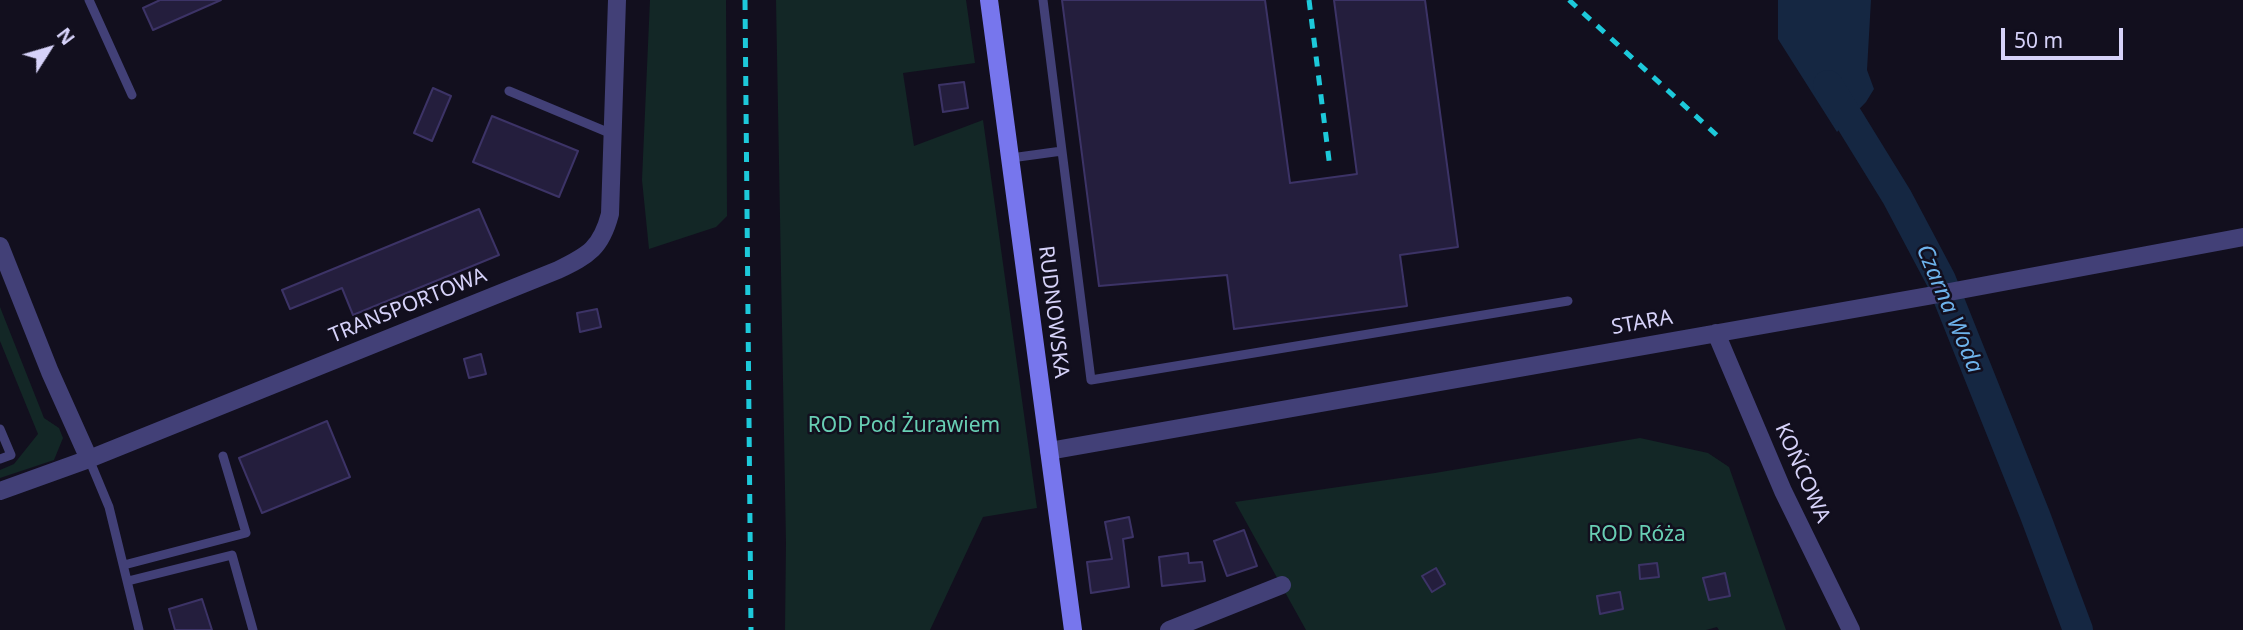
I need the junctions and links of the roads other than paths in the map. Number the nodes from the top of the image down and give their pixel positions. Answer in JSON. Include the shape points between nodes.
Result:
{"nodes":[{"id":1,"x":89,"y":0,"type":"edge"},
{"id":2,"x":617,"y":0,"type":"edge"},
{"id":3,"x":989,"y":0,"type":"edge"},
{"id":4,"x":1042,"y":0,"type":"edge"},
{"id":5,"x":509,"y":91,"type":"dead end"},
{"id":6,"x":132,"y":95,"type":"dead end"},
{"id":7,"x":612,"y":134,"type":"junction"},
{"id":8,"x":1062,"y":151,"type":"junction"},
{"id":9,"x":1011,"y":158,"type":"junction"},
{"id":10,"x":2243,"y":237,"type":"edge"},
{"id":11,"x":0,"y":246,"type":"edge"},
{"id":12,"x":1568,"y":301,"type":"dead end"},
{"id":13,"x":1716,"y":333,"type":"junction"},
{"id":14,"x":0,"y":429,"type":"edge"},
{"id":15,"x":1049,"y":451,"type":"junction"},
{"id":16,"x":223,"y":456,"type":"dead end"},
{"id":17,"x":0,"y":459,"type":"edge"},
{"id":18,"x":89,"y":459,"type":"junction"},
{"id":19,"x":0,"y":491,"type":"edge"},
{"id":20,"x":124,"y":565,"type":"junction"},
{"id":21,"x":128,"y":581,"type":"junction"},
{"id":22,"x":1282,"y":585,"type":"dead end"},
{"id":23,"x":139,"y":630,"type":"edge"},
{"id":24,"x":253,"y":630,"type":"edge"},
{"id":25,"x":1073,"y":630,"type":"edge"},
{"id":26,"x":1169,"y":630,"type":"edge"},
{"id":27,"x":1851,"y":630,"type":"edge"}],
"edges":[{"from":1,"to":6,"type":"lane"},
{"from":2,"to":7,"type":"street","name":"TRANSPORTOWA"},
{"from":3,"to":9,"type":"main road","name":"RUDNOWSKA"},
{"from":4,"to":8,"type":"lane"},
{"from":5,"to":7,"type":"lane"},
{"from":7,"to":18,"type":"street","name":"TRANSPORTOWA","via":[[610,214],[604,235],[581,259]]},
{"from":8,"to":9,"type":"lane"},
{"from":8,"to":12,"type":"lane","via":[[1091,380]]},
{"from":9,"to":15,"type":"main road","name":"RUDNOWSKA"},
{"from":10,"to":13,"type":"street","name":"STARA"},
{"from":11,"to":18,"type":"street"},
{"from":13,"to":15,"type":"street","name":"STARA"},
{"from":13,"to":27,"type":"street","name":"KOŃCOWA","via":[[1783,491]]},
{"from":14,"to":17,"type":"lane","via":[[11,455]]},
{"from":15,"to":25,"type":"main road","name":"RUDNOWSKA"},
{"from":16,"to":20,"type":"lane","via":[[246,533]]},
{"from":18,"to":19,"type":"street","name":"TRANSPORTOWA"},
{"from":18,"to":20,"type":"lane","via":[[109,507]]},
{"from":20,"to":21,"type":"lane"},
{"from":21,"to":23,"type":"lane"},
{"from":21,"to":24,"type":"lane","via":[[232,555]]},
{"from":22,"to":26,"type":"street"}]}
